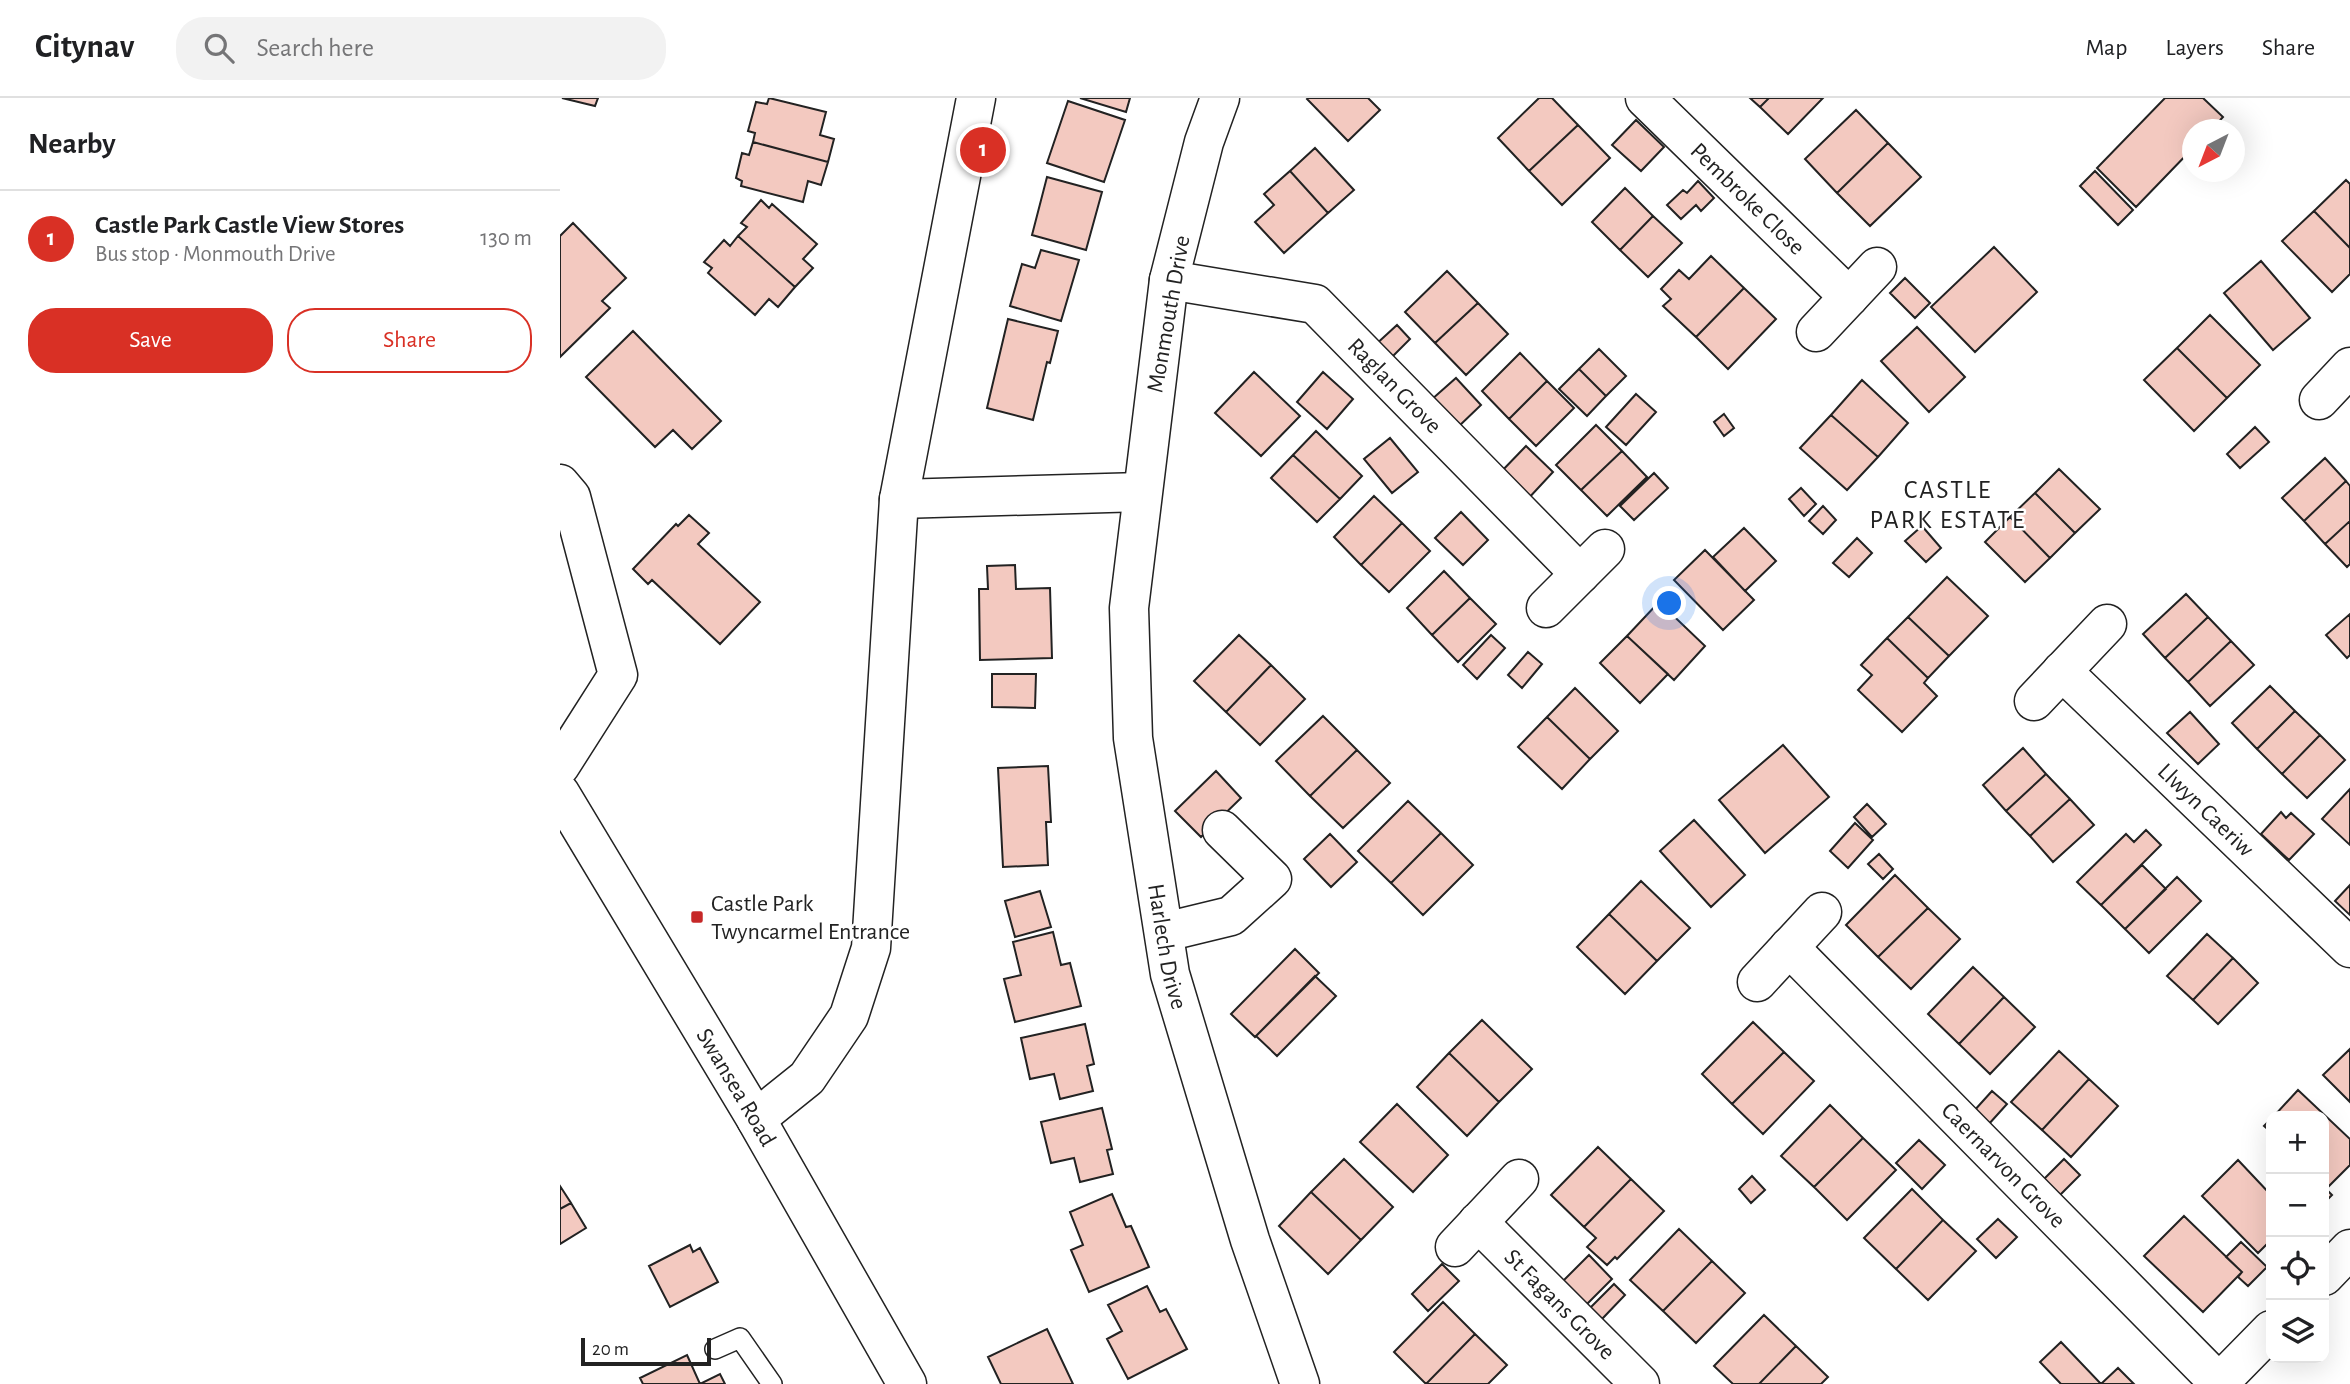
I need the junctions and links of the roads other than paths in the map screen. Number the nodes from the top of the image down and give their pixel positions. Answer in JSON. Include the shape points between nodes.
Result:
{"nodes":[{"id":1,"x":976,"y":98,"type":"edge"},
{"id":2,"x":1220,"y":98,"type":"edge"},
{"id":3,"x":1645,"y":98,"type":"edge"},
{"id":4,"x":1877,"y":267,"type":"dead end"},
{"id":5,"x":1169,"y":279,"type":"junction"},
{"id":6,"x":1849,"y":297,"type":"junction"},
{"id":7,"x":1816,"y":332,"type":"dead end"},
{"id":8,"x":2350,"y":367,"type":"edge"},
{"id":9,"x":2319,"y":400,"type":"dead end"},
{"id":10,"x":560,"y":484,"type":"edge"},
{"id":11,"x":1142,"y":492,"type":"junction"},
{"id":12,"x":899,"y":499,"type":"junction"},
{"id":13,"x":1546,"y":608,"type":"dead end"},
{"id":14,"x":2107,"y":625,"type":"dead end"},
{"id":15,"x":2062,"y":671,"type":"junction"},
{"id":16,"x":2034,"y":701,"type":"dead end"},
{"id":17,"x":560,"y":766,"type":"edge"},
{"id":18,"x":560,"y":793,"type":"edge"},
{"id":19,"x":1222,"y":830,"type":"dead end"},
{"id":20,"x":1822,"y":912,"type":"dead end"},
{"id":21,"x":1165,"y":932,"type":"junction"},
{"id":22,"x":1789,"y":947,"type":"junction"},
{"id":23,"x":2350,"y":948,"type":"edge"},
{"id":24,"x":1757,"y":982,"type":"dead end"},
{"id":25,"x":756,"y":1119,"type":"junction"},
{"id":26,"x":1520,"y":1179,"type":"dead end"},
{"id":27,"x":2350,"y":1250,"type":"edge"},
{"id":28,"x":2329,"y":1271,"type":"edge"},
{"id":29,"x":2266,"y":1335,"type":"edge"},
{"id":30,"x":715,"y":1349,"type":"dead end"},
{"id":31,"x":2218,"y":1383,"type":"edge"},
{"id":32,"x":772,"y":1384,"type":"edge"},
{"id":33,"x":907,"y":1384,"type":"edge"},
{"id":34,"x":1300,"y":1384,"type":"edge"},
{"id":35,"x":1640,"y":1384,"type":"edge"}],
"edges":[{"from":1,"to":12,"type":"street"},
{"from":2,"to":5,"type":"street","name":"Monmouth Drive"},
{"from":3,"to":6,"type":"street","name":"Pembroke Close"},
{"from":4,"to":6,"type":"street"},
{"from":5,"to":11,"type":"street","name":"Monmouth Drive"},
{"from":5,"to":13,"type":"street","name":"Raglan Grove","via":[[1315,304],[1592,561]]},
{"from":6,"to":7,"type":"street"},
{"from":8,"to":9,"type":"street"},
{"from":10,"to":17,"type":"street","via":[[571,497],[618,675]]},
{"from":11,"to":12,"type":"street"},
{"from":11,"to":21,"type":"street","name":"Harlech Drive","via":[[1129,608],[1133,738]]},
{"from":12,"to":25,"type":"street","via":[[871,948],[849,1016],[807,1078]]},
{"from":14,"to":15,"type":"street"},
{"from":15,"to":16,"type":"street"},
{"from":15,"to":23,"type":"street","name":"Llwyn Caeriw"},
{"from":18,"to":25,"type":"street","name":"Swansea Road"},
{"from":19,"to":21,"type":"street","via":[[1272,879],[1231,916]]},
{"from":20,"to":22,"type":"street"},
{"from":21,"to":34,"type":"street","name":"Harlech Drive","via":[[1170,974],[1250,1240]]},
{"from":22,"to":24,"type":"street"},
{"from":22,"to":31,"type":"street","name":"Caernarvon Grove"},
{"from":25,"to":33,"type":"street","name":"Swansea Road"},
{"from":26,"to":35,"type":"street","name":"St Fagans Grove","via":[[1467,1235]]},
{"from":27,"to":28,"type":"street"},
{"from":29,"to":31,"type":"street"},
{"from":30,"to":32,"type":"lane","via":[[740,1338]]}]}
